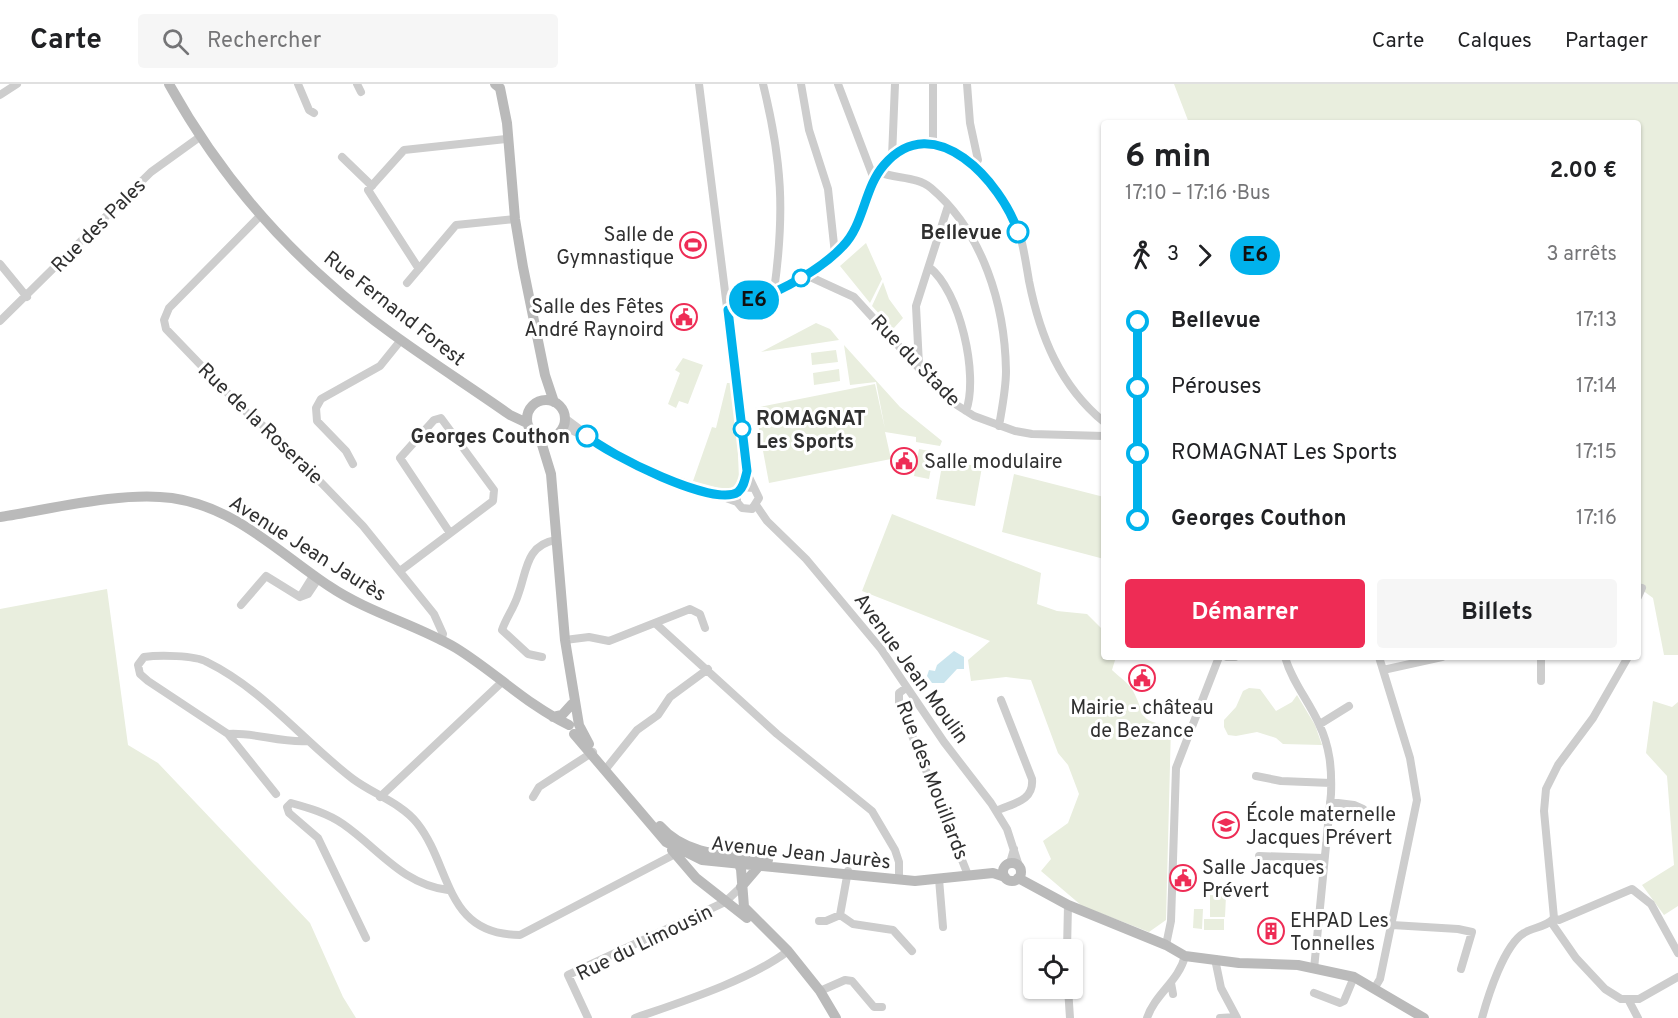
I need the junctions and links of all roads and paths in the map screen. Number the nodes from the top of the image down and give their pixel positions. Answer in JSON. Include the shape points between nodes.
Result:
{"nodes":[{"id":1,"x":17,"y":84,"type":"edge"},
{"id":2,"x":170,"y":84,"type":"edge"},
{"id":3,"x":298,"y":84,"type":"edge"},
{"id":4,"x":699,"y":84,"type":"edge"},
{"id":5,"x":763,"y":84,"type":"edge"},
{"id":6,"x":801,"y":84,"type":"edge"},
{"id":7,"x":838,"y":84,"type":"edge"},
{"id":8,"x":895,"y":84,"type":"edge"},
{"id":9,"x":933,"y":84,"type":"edge"},
{"id":10,"x":967,"y":84,"type":"edge"},
{"id":11,"x":496,"y":85,"type":"edge"},
{"id":12,"x":0,"y":95,"type":"edge"},
{"id":13,"x":314,"y":113,"type":"dead end"},
{"id":14,"x":506,"y":134,"type":"junction"},
{"id":15,"x":201,"y":136,"type":"junction"},
{"id":16,"x":933,"y":145,"type":"junction"},
{"id":17,"x":342,"y":157,"type":"dead end"},
{"id":18,"x":892,"y":157,"type":"junction"},
{"id":19,"x":975,"y":165,"type":"junction"},
{"id":20,"x":877,"y":175,"type":"junction"},
{"id":21,"x":372,"y":186,"type":"junction"},
{"id":22,"x":948,"y":207,"type":"junction"},
{"id":23,"x":261,"y":214,"type":"junction"},
{"id":24,"x":515,"y":219,"type":"junction"},
{"id":25,"x":835,"y":254,"type":"junction"},
{"id":26,"x":0,"y":264,"type":"edge"},
{"id":27,"x":929,"y":267,"type":"junction"},
{"id":28,"x":418,"y":269,"type":"junction"},
{"id":29,"x":806,"y":275,"type":"junction"},
{"id":30,"x":407,"y":284,"type":"dead end"},
{"id":31,"x":774,"y":291,"type":"junction"},
{"id":32,"x":27,"y":297,"type":"junction"},
{"id":33,"x":728,"y":310,"type":"junction"},
{"id":34,"x":0,"y":321,"type":"edge"},
{"id":35,"x":401,"y":340,"type":"junction"},
{"id":36,"x":919,"y":365,"type":"junction"},
{"id":37,"x":545,"y":375,"type":"junction"},
{"id":38,"x":554,"y":402,"type":"junction"},
{"id":39,"x":537,"y":404,"type":"junction"},
{"id":40,"x":499,"y":408,"type":"junction"},
{"id":41,"x":966,"y":411,"type":"junction"},
{"id":42,"x":566,"y":419,"type":"junction"},
{"id":43,"x":1101,"y":419,"type":"edge"},
{"id":44,"x":527,"y":423,"type":"junction"},
{"id":45,"x":999,"y":426,"type":"junction"},
{"id":46,"x":562,"y":430,"type":"junction"},
{"id":47,"x":587,"y":436,"type":"junction"},
{"id":48,"x":1101,"y":436,"type":"edge"},
{"id":49,"x":540,"y":438,"type":"junction"},
{"id":50,"x":552,"y":438,"type":"junction"},
{"id":51,"x":352,"y":464,"type":"dead end"},
{"id":52,"x":549,"y":466,"type":"junction"},
{"id":53,"x":747,"y":471,"type":"junction"},
{"id":54,"x":753,"y":488,"type":"junction"},
{"id":55,"x":740,"y":490,"type":"junction"},
{"id":56,"x":716,"y":496,"type":"junction"},
{"id":57,"x":736,"y":502,"type":"junction"},
{"id":58,"x":756,"y":505,"type":"junction"},
{"id":59,"x":746,"y":509,"type":"junction"},
{"id":60,"x":0,"y":517,"type":"edge"},
{"id":61,"x":767,"y":521,"type":"junction"},
{"id":62,"x":450,"y":533,"type":"junction"},
{"id":63,"x":556,"y":540,"type":"junction"},
{"id":64,"x":400,"y":571,"type":"junction"},
{"id":65,"x":316,"y":577,"type":"junction"},
{"id":66,"x":241,"y":605,"type":"dead end"},
{"id":67,"x":655,"y":623,"type":"junction"},
{"id":68,"x":705,"y":628,"type":"dead end"},
{"id":69,"x":565,"y":640,"type":"junction"},
{"id":70,"x":441,"y":641,"type":"junction"},
{"id":71,"x":542,"y":657,"type":"dead end"},
{"id":72,"x":1218,"y":660,"type":"edge"},
{"id":73,"x":1286,"y":660,"type":"edge"},
{"id":74,"x":1380,"y":660,"type":"edge"},
{"id":75,"x":1428,"y":660,"type":"edge"},
{"id":76,"x":1541,"y":660,"type":"edge"},
{"id":77,"x":1626,"y":660,"type":"edge"},
{"id":78,"x":708,"y":669,"type":"junction"},
{"id":79,"x":1383,"y":670,"type":"junction"},
{"id":80,"x":1541,"y":681,"type":"dead end"},
{"id":81,"x":502,"y":682,"type":"junction"},
{"id":82,"x":906,"y":688,"type":"junction"},
{"id":83,"x":572,"y":689,"type":"junction"},
{"id":84,"x":1001,"y":700,"type":"dead end"},
{"id":85,"x":572,"y":704,"type":"junction"},
{"id":86,"x":1349,"y":706,"type":"dead end"},
{"id":87,"x":538,"y":708,"type":"junction"},
{"id":88,"x":553,"y":717,"type":"junction"},
{"id":89,"x":1320,"y":724,"type":"junction"},
{"id":90,"x":573,"y":727,"type":"junction"},
{"id":91,"x":228,"y":734,"type":"junction"},
{"id":92,"x":308,"y":741,"type":"junction"},
{"id":93,"x":592,"y":753,"type":"junction"},
{"id":94,"x":607,"y":769,"type":"junction"},
{"id":95,"x":1256,"y":776,"type":"dead end"},
{"id":96,"x":1331,"y":783,"type":"junction"},
{"id":97,"x":276,"y":794,"type":"dead end"},
{"id":98,"x":380,"y":797,"type":"junction"},
{"id":99,"x":533,"y":797,"type":"dead end"},
{"id":100,"x":1330,"y":802,"type":"junction"},
{"id":101,"x":1363,"y":809,"type":"dead end"},
{"id":102,"x":996,"y":811,"type":"junction"},
{"id":103,"x":679,"y":850,"type":"junction"},
{"id":104,"x":704,"y":856,"type":"junction"},
{"id":105,"x":1258,"y":856,"type":"dead end"},
{"id":106,"x":1324,"y":858,"type":"junction"},
{"id":107,"x":737,"y":860,"type":"junction"},
{"id":108,"x":759,"y":866,"type":"junction"},
{"id":109,"x":1009,"y":869,"type":"junction"},
{"id":110,"x":848,"y":872,"type":"junction"},
{"id":111,"x":968,"y":873,"type":"junction"},
{"id":112,"x":696,"y":878,"type":"junction"},
{"id":113,"x":899,"y":878,"type":"junction"},
{"id":114,"x":939,"y":879,"type":"junction"},
{"id":115,"x":741,"y":887,"type":"junction"},
{"id":116,"x":448,"y":890,"type":"junction"},
{"id":117,"x":725,"y":902,"type":"junction"},
{"id":118,"x":1066,"y":903,"type":"junction"},
{"id":119,"x":840,"y":915,"type":"junction"},
{"id":120,"x":1552,"y":920,"type":"junction"},
{"id":121,"x":819,"y":921,"type":"dead end"},
{"id":122,"x":1392,"y":925,"type":"junction"},
{"id":123,"x":763,"y":927,"type":"junction"},
{"id":124,"x":943,"y":927,"type":"dead end"},
{"id":125,"x":366,"y":938,"type":"dead end"},
{"id":126,"x":1067,"y":939,"type":"edge"},
{"id":127,"x":1166,"y":945,"type":"junction"},
{"id":128,"x":788,"y":951,"type":"junction"},
{"id":129,"x":912,"y":951,"type":"dead end"},
{"id":130,"x":1678,"y":953,"type":"edge"},
{"id":131,"x":1185,"y":956,"type":"junction"},
{"id":132,"x":1215,"y":960,"type":"junction"},
{"id":133,"x":1311,"y":968,"type":"junction"},
{"id":134,"x":1461,"y":969,"type":"dead end"},
{"id":135,"x":1354,"y":976,"type":"junction"},
{"id":136,"x":1678,"y":977,"type":"edge"},
{"id":137,"x":1171,"y":983,"type":"junction"},
{"id":138,"x":1374,"y":989,"type":"junction"},
{"id":139,"x":820,"y":991,"type":"junction"},
{"id":140,"x":1314,"y":993,"type":"dead end"},
{"id":141,"x":1173,"y":994,"type":"dead end"},
{"id":142,"x":1069,"y":999,"type":"edge"},
{"id":143,"x":1629,"y":1001,"type":"junction"},
{"id":144,"x":882,"y":1007,"type":"dead end"},
{"id":145,"x":1236,"y":1017,"type":"edge"},
{"id":146,"x":588,"y":1018,"type":"edge"},
{"id":147,"x":636,"y":1018,"type":"edge"},
{"id":148,"x":836,"y":1018,"type":"edge"},
{"id":149,"x":1070,"y":1018,"type":"edge"},
{"id":150,"x":1147,"y":1018,"type":"edge"},
{"id":151,"x":1220,"y":1018,"type":"edge"},
{"id":152,"x":1424,"y":1018,"type":"edge"},
{"id":153,"x":1482,"y":1018,"type":"edge"},
{"id":154,"x":1638,"y":1018,"type":"edge"}],
"edges":[{"from":1,"to":12,"type":"street"},
{"from":2,"to":15,"type":"main road","name":"Rue Fernand Forest"},
{"from":3,"to":13,"type":"street"},
{"from":4,"to":33,"type":"street"},
{"from":5,"to":31,"type":"street","via":[[779,154],[781,183]]},
{"from":6,"to":25,"type":"street","via":[[809,130],[828,189]]},
{"from":7,"to":20,"type":"street"},
{"from":8,"to":18,"type":"street"},
{"from":9,"to":16,"type":"street"},
{"from":10,"to":19,"type":"street","via":[[978,160]]},
{"from":11,"to":14,"type":"main road","via":[[503,101]]},
{"from":14,"to":21,"type":"street","via":[[404,150]]},
{"from":14,"to":24,"type":"main road"},
{"from":15,"to":23,"type":"main road","name":"Rue Fernand Forest"},
{"from":15,"to":32,"type":"street","name":"Rue des Pales","via":[[151,172]]},
{"from":16,"to":18,"type":"street","via":[[912,147]]},
{"from":16,"to":19,"type":"street","via":[[953,151]]},
{"from":17,"to":21,"type":"street"},
{"from":18,"to":20,"type":"street"},
{"from":19,"to":43,"type":"street","via":[[1000,194],[1015,220],[1034,309],[1054,360],[1072,389]]},
{"from":20,"to":22,"type":"street","via":[[924,184]]},
{"from":20,"to":25,"type":"street","via":[[850,237]]},
{"from":21,"to":28,"type":"street","via":[[368,190]]},
{"from":22,"to":27,"type":"street"},
{"from":22,"to":45,"type":"street","via":[[965,227],[983,260],[1002,315],[1006,372]]},
{"from":23,"to":35,"type":"main road","name":"Rue Fernand Forest","via":[[328,283]]},
{"from":23,"to":64,"type":"street","name":"Rue de la Roseraie","via":[[169,308],[164,320],[166,329],[245,411],[278,438],[363,526]]},
{"from":24,"to":28,"type":"street","via":[[456,225]]},
{"from":24,"to":37,"type":"main road"},
{"from":25,"to":29,"type":"street"},
{"from":26,"to":32,"type":"street"},
{"from":27,"to":36,"type":"street","via":[[916,306]]},
{"from":27,"to":41,"type":"street","via":[[946,287],[963,332],[969,379]]},
{"from":28,"to":30,"type":"street"},
{"from":29,"to":31,"type":"street"},
{"from":29,"to":36,"type":"street","name":"Rue du Stade","via":[[854,297]]},
{"from":31,"to":33,"type":"street"},
{"from":32,"to":34,"type":"street","name":"Rue des Pales"},
{"from":33,"to":53,"type":"street"},
{"from":35,"to":40,"type":"main road","name":"Rue Fernand Forest"},
{"from":35,"to":51,"type":"street","via":[[380,366],[321,399],[316,408],[316,421],[346,451]]},
{"from":36,"to":41,"type":"street","name":"Rue du Stade","via":[[937,388]]},
{"from":37,"to":38,"type":"main road"},
{"from":37,"to":39,"type":"main road"},
{"from":38,"to":39,"type":"main road"},
{"from":38,"to":42,"type":"main road"},
{"from":39,"to":40,"type":"main road","via":[[510,410]]},
{"from":39,"to":44,"type":"main road"},
{"from":40,"to":44,"type":"main road","name":"Rue Fernand Forest"},
{"from":41,"to":45,"type":"street","name":"Rue du Stade"},
{"from":42,"to":46,"type":"main road"},
{"from":42,"to":47,"type":"street"},
{"from":44,"to":49,"type":"main road"},
{"from":45,"to":48,"type":"street","name":"Rue du Stade","via":[[1032,434]]},
{"from":46,"to":47,"type":"street"},
{"from":46,"to":50,"type":"main road"},
{"from":47,"to":56,"type":"street","via":[[630,464]]},
{"from":49,"to":50,"type":"main road"},
{"from":49,"to":52,"type":"main road"},
{"from":50,"to":52,"type":"main road"},
{"from":52,"to":63,"type":"main road"},
{"from":53,"to":54,"type":"street"},
{"from":53,"to":55,"type":"street"},
{"from":54,"to":55,"type":"street"},
{"from":54,"to":58,"type":"street","via":[[758,494]]},
{"from":55,"to":56,"type":"street"},
{"from":55,"to":57,"type":"street"},
{"from":56,"to":57,"type":"street"},
{"from":57,"to":59,"type":"street"},
{"from":58,"to":59,"type":"street"},
{"from":58,"to":61,"type":"street","name":"Avenue Jean Moulin"},
{"from":59,"to":61,"type":"street","name":"Avenue Jean Moulin"},
{"from":60,"to":65,"type":"main road","name":"Avenue Jean Jaurès","via":[[125,498],[173,498],[204,506],[242,524]]},
{"from":61,"to":82,"type":"street","name":"Avenue Jean Moulin","via":[[843,603],[881,649]]},
{"from":62,"to":62,"type":"street","via":[[495,497],[494,490],[441,418],[434,420],[400,458]]},
{"from":62,"to":64,"type":"street"},
{"from":63,"to":69,"type":"main road"},
{"from":63,"to":71,"type":"street","via":[[534,550],[527,560],[519,594],[502,630],[528,654]]},
{"from":64,"to":70,"type":"street","name":"Rue de la Roseraie","via":[[434,614],[443,634]]},
{"from":65,"to":66,"type":"street","via":[[300,597],[266,576]]},
{"from":65,"to":70,"type":"main road","name":"Avenue Jean Jaurès","via":[[357,604]]},
{"from":67,"to":68,"type":"street","via":[[690,609],[700,614]]},
{"from":67,"to":69,"type":"street","via":[[609,641],[589,637]]},
{"from":67,"to":78,"type":"street"},
{"from":69,"to":83,"type":"main road"},
{"from":70,"to":81,"type":"main road","name":"Avenue Jean Jaurès"},
{"from":72,"to":127,"type":"street","via":[[1176,768],[1171,921]]},
{"from":73,"to":89,"type":"street","via":[[1297,688]]},
{"from":74,"to":79,"type":"street"},
{"from":75,"to":79,"type":"street"},
{"from":76,"to":80,"type":"street"},
{"from":77,"to":120,"type":"street","via":[[1546,789],[1544,811]]},
{"from":78,"to":94,"type":"street","via":[[670,697],[658,715],[637,730]]},
{"from":78,"to":113,"type":"street","via":[[777,734],[872,811],[895,850]]},
{"from":79,"to":122,"type":"street","via":[[1410,758],[1417,800]]},
{"from":81,"to":87,"type":"main road","name":"Avenue Jean Jaurès"},
{"from":81,"to":98,"type":"street"},
{"from":82,"to":102,"type":"street","name":"Avenue Jean Moulin"},
{"from":82,"to":111,"type":"street","name":"Rue des Mouillards","via":[[898,693],[899,702]]},
{"from":83,"to":85,"type":"main road"},
{"from":83,"to":90,"type":"main road"},
{"from":84,"to":102,"type":"street","via":[[1033,790],[1029,797]]},
{"from":85,"to":88,"type":"main road","via":[[562,715]]},
{"from":85,"to":90,"type":"main road"},
{"from":86,"to":89,"type":"street"},
{"from":87,"to":88,"type":"main road","name":"Avenue Jean Jaurès"},
{"from":87,"to":90,"type":"main road","name":"Avenue Jean Jaurès","via":[[551,721]]},
{"from":88,"to":90,"type":"main road","name":"Avenue Jean Jaurès"},
{"from":89,"to":96,"type":"street","via":[[1329,751]]},
{"from":90,"to":93,"type":"main road","name":"Avenue Jean Jaurès"},
{"from":91,"to":92,"type":"street"},
{"from":91,"to":92,"type":"street","via":[[148,681],[140,674],[140,660],[155,655],[205,660],[255,694]]},
{"from":91,"to":97,"type":"street"},
{"from":92,"to":98,"type":"street"},
{"from":93,"to":94,"type":"main road","name":"Avenue Jean Jaurès"},
{"from":93,"to":99,"type":"street","via":[[539,787]]},
{"from":94,"to":103,"type":"main road","name":"Avenue Jean Jaurès"},
{"from":94,"to":103,"type":"main road","name":"Avenue Jean Jaurès","via":[[666,842]]},
{"from":95,"to":96,"type":"street"},
{"from":96,"to":100,"type":"street"},
{"from":98,"to":116,"type":"street","via":[[417,823]]},
{"from":100,"to":101,"type":"street"},
{"from":100,"to":106,"type":"street"},
{"from":102,"to":109,"type":"street","name":"Avenue Jean Moulin","via":[[1014,847]]},
{"from":103,"to":104,"type":"main road","name":"Avenue Jean Jaurès"},
{"from":103,"to":112,"type":"main road"},
{"from":103,"to":116,"type":"street","via":[[520,935],[496,933],[466,917]]},
{"from":104,"to":107,"type":"main road"},
{"from":104,"to":112,"type":"main road"},
{"from":105,"to":106,"type":"street"},
{"from":106,"to":133,"type":"street"},
{"from":107,"to":108,"type":"main road","name":"Avenue Jean Jaurès"},
{"from":107,"to":110,"type":"main road","name":"Avenue Jean Jaurès"},
{"from":107,"to":115,"type":"main road"},
{"from":108,"to":110,"type":"main road","name":"Avenue Jean Jaurès"},
{"from":108,"to":115,"type":"main road"},
{"from":109,"to":111,"type":"main road","name":"Avenue Jean Jaurès"},
{"from":109,"to":118,"type":"main road","name":"Avenue Jean Jaurès","via":[[1012,881],[1018,878]]},
{"from":110,"to":113,"type":"main road","name":"Avenue Jean Jaurès"},
{"from":110,"to":119,"type":"street"},
{"from":111,"to":113,"type":"main road","name":"Avenue Jean Jaurès"},
{"from":111,"to":114,"type":"main road","name":"Avenue Jean Jaurès"},
{"from":112,"to":117,"type":"main road"},
{"from":113,"to":114,"type":"main road","name":"Avenue Jean Jaurès"},
{"from":114,"to":124,"type":"street"},
{"from":115,"to":117,"type":"street"},
{"from":115,"to":123,"type":"main road","via":[[744,907]]},
{"from":116,"to":125,"type":"street","via":[[428,887],[406,877],[344,825],[324,813],[291,803],[287,807],[289,813],[318,838]]},
{"from":117,"to":123,"type":"main road"},
{"from":117,"to":146,"type":"street","name":"Rue du Limousin","via":[[568,975]]},
{"from":118,"to":126,"type":"street"},
{"from":118,"to":127,"type":"main road"},
{"from":119,"to":121,"type":"street"},
{"from":119,"to":129,"type":"street","via":[[853,924],[893,930]]},
{"from":120,"to":130,"type":"street","via":[[1632,889],[1651,904]]},
{"from":120,"to":143,"type":"street","via":[[1576,958],[1605,989]]},
{"from":120,"to":153,"type":"street","via":[[1514,941]]},
{"from":122,"to":134,"type":"street","via":[[1472,932]]},
{"from":122,"to":138,"type":"street","via":[[1380,979]]},
{"from":123,"to":128,"type":"main road"},
{"from":127,"to":131,"type":"main road"},
{"from":128,"to":139,"type":"main road"},
{"from":128,"to":147,"type":"street","via":[[741,977]]},
{"from":131,"to":132,"type":"main road"},
{"from":131,"to":137,"type":"street"},
{"from":132,"to":133,"type":"main road"},
{"from":132,"to":145,"type":"street","via":[[1221,988]]},
{"from":133,"to":135,"type":"main road"},
{"from":135,"to":138,"type":"main road"},
{"from":135,"to":140,"type":"street","via":[[1340,1003]]},
{"from":136,"to":143,"type":"street"},
{"from":137,"to":141,"type":"street"},
{"from":137,"to":150,"type":"street"},
{"from":138,"to":152,"type":"main road"},
{"from":139,"to":144,"type":"street","via":[[845,980],[852,981],[869,1004]]},
{"from":139,"to":148,"type":"main road"},
{"from":142,"to":149,"type":"street"},
{"from":143,"to":154,"type":"street"},
{"from":145,"to":151,"type":"street"}]}
